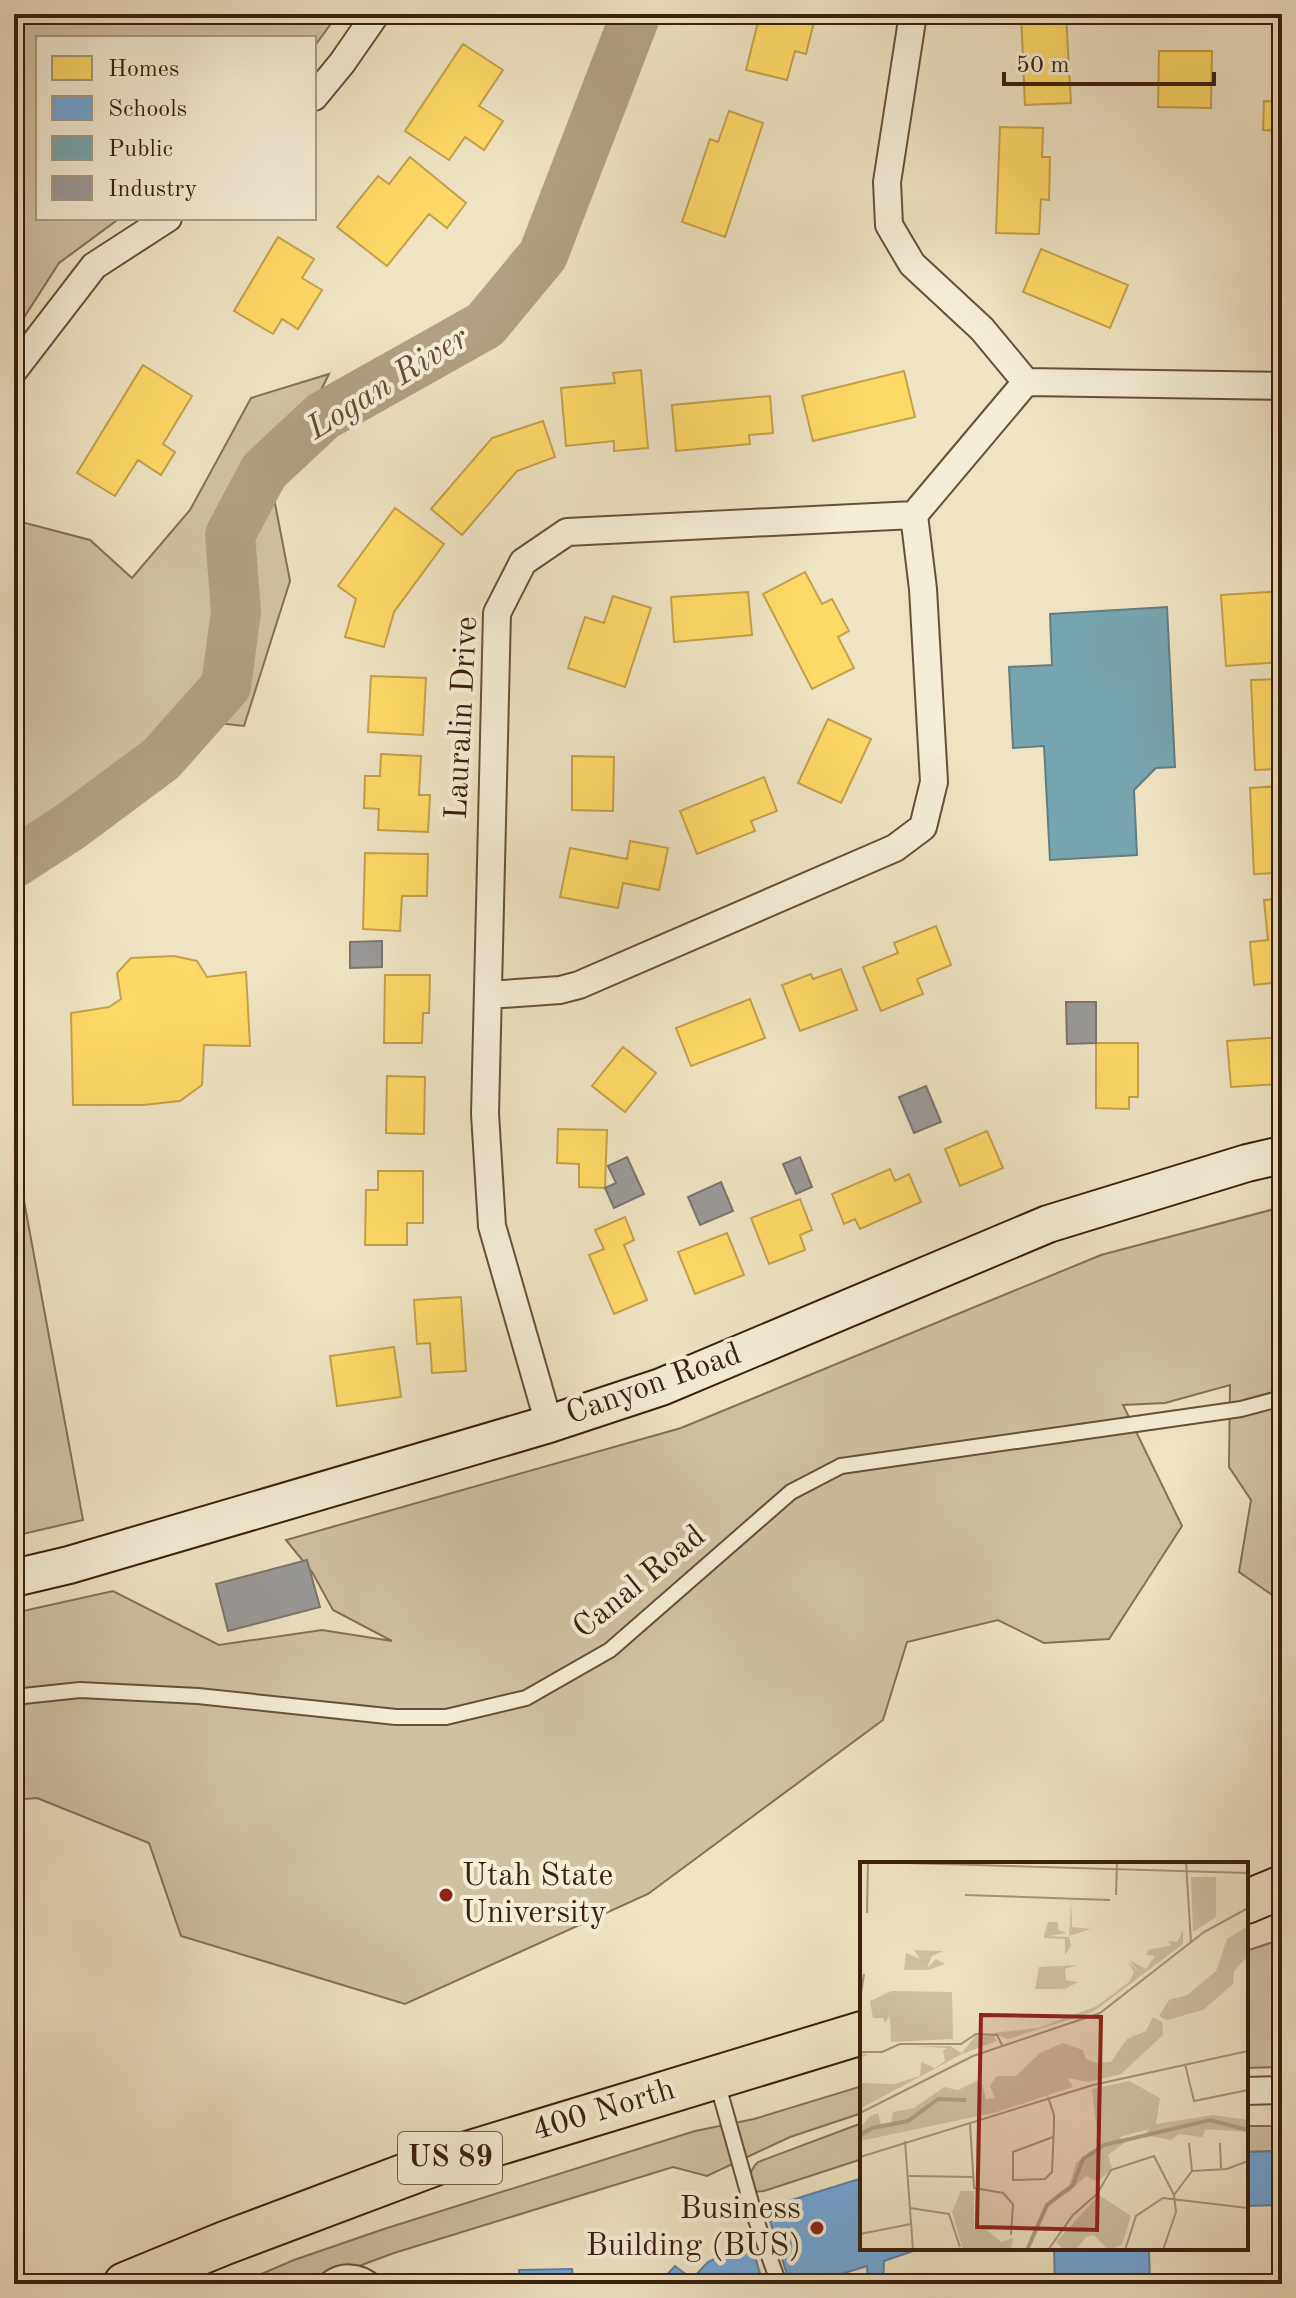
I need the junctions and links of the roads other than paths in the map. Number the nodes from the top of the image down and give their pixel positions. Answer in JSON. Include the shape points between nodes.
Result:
{"nodes":[{"id":1,"x":376,"y":14,"type":"edge"},
{"id":2,"x":913,"y":14,"type":"edge"},
{"id":3,"x":316,"y":95,"type":"edge"},
{"id":4,"x":165,"y":220,"type":"edge"},
{"id":5,"x":14,"y":370,"type":"edge"},
{"id":6,"x":1026,"y":382,"type":"junction"},
{"id":7,"x":1282,"y":386,"type":"edge"},
{"id":8,"x":914,"y":515,"type":"junction"},
{"id":9,"x":488,"y":995,"type":"junction"},
{"id":10,"x":1282,"y":1155,"type":"edge"},
{"id":11,"x":1282,"y":1398,"type":"edge"},
{"id":12,"x":549,"y":1424,"type":"junction"},
{"id":13,"x":14,"y":1578,"type":"edge"},
{"id":14,"x":14,"y":1697,"type":"edge"},
{"id":15,"x":1282,"y":1887,"type":"edge"},
{"id":16,"x":1248,"y":1901,"type":"edge"},
{"id":17,"x":860,"y":2034,"type":"edge"},
{"id":18,"x":716,"y":2077,"type":"junction"},
{"id":19,"x":1282,"y":2090,"type":"edge"},
{"id":20,"x":1248,"y":2091,"type":"edge"},
{"id":21,"x":125,"y":2284,"type":"edge"},
{"id":22,"x":323,"y":2284,"type":"edge"},
{"id":23,"x":376,"y":2284,"type":"edge"},
{"id":24,"x":779,"y":2284,"type":"edge"}],
"edges":[{"from":1,"to":3,"type":"street"},
{"from":2,"to":6,"type":"street","via":[[887,182],[889,225],[912,264],[982,329]]},
{"from":4,"to":5,"type":"street","via":[[94,266]]},
{"from":6,"to":7,"type":"street"},
{"from":6,"to":8,"type":"street"},
{"from":8,"to":9,"type":"street","via":[[934,782],[923,827],[895,848],[579,985]]},
{"from":8,"to":9,"type":"street","name":"Lauralin Drive","via":[[567,532],[523,562],[497,613]]},
{"from":9,"to":12,"type":"street","name":"Lauralin Drive","via":[[485,1114],[492,1226]]},
{"from":10,"to":12,"type":"street","name":"Canyon Road","via":[[1048,1224],[661,1387]]},
{"from":11,"to":14,"type":"lane","name":"Canal Road","via":[[1241,1409],[841,1466],[791,1492],[610,1650],[526,1698],[459,1714],[396,1717],[198,1696],[80,1690]]},
{"from":12,"to":13,"type":"street","name":"Canyon Road"},
{"from":15,"to":16,"type":"main road"},
{"from":17,"to":18,"type":"main road","name":"400 North","number":"US 89"},
{"from":18,"to":21,"type":"main road","name":"400 North","number":"US 89","via":[[451,2158]]},
{"from":18,"to":24,"type":"lane"},
{"from":19,"to":20,"type":"street"},
{"from":22,"to":23,"type":"lane","via":[[351,2272]]}]}
